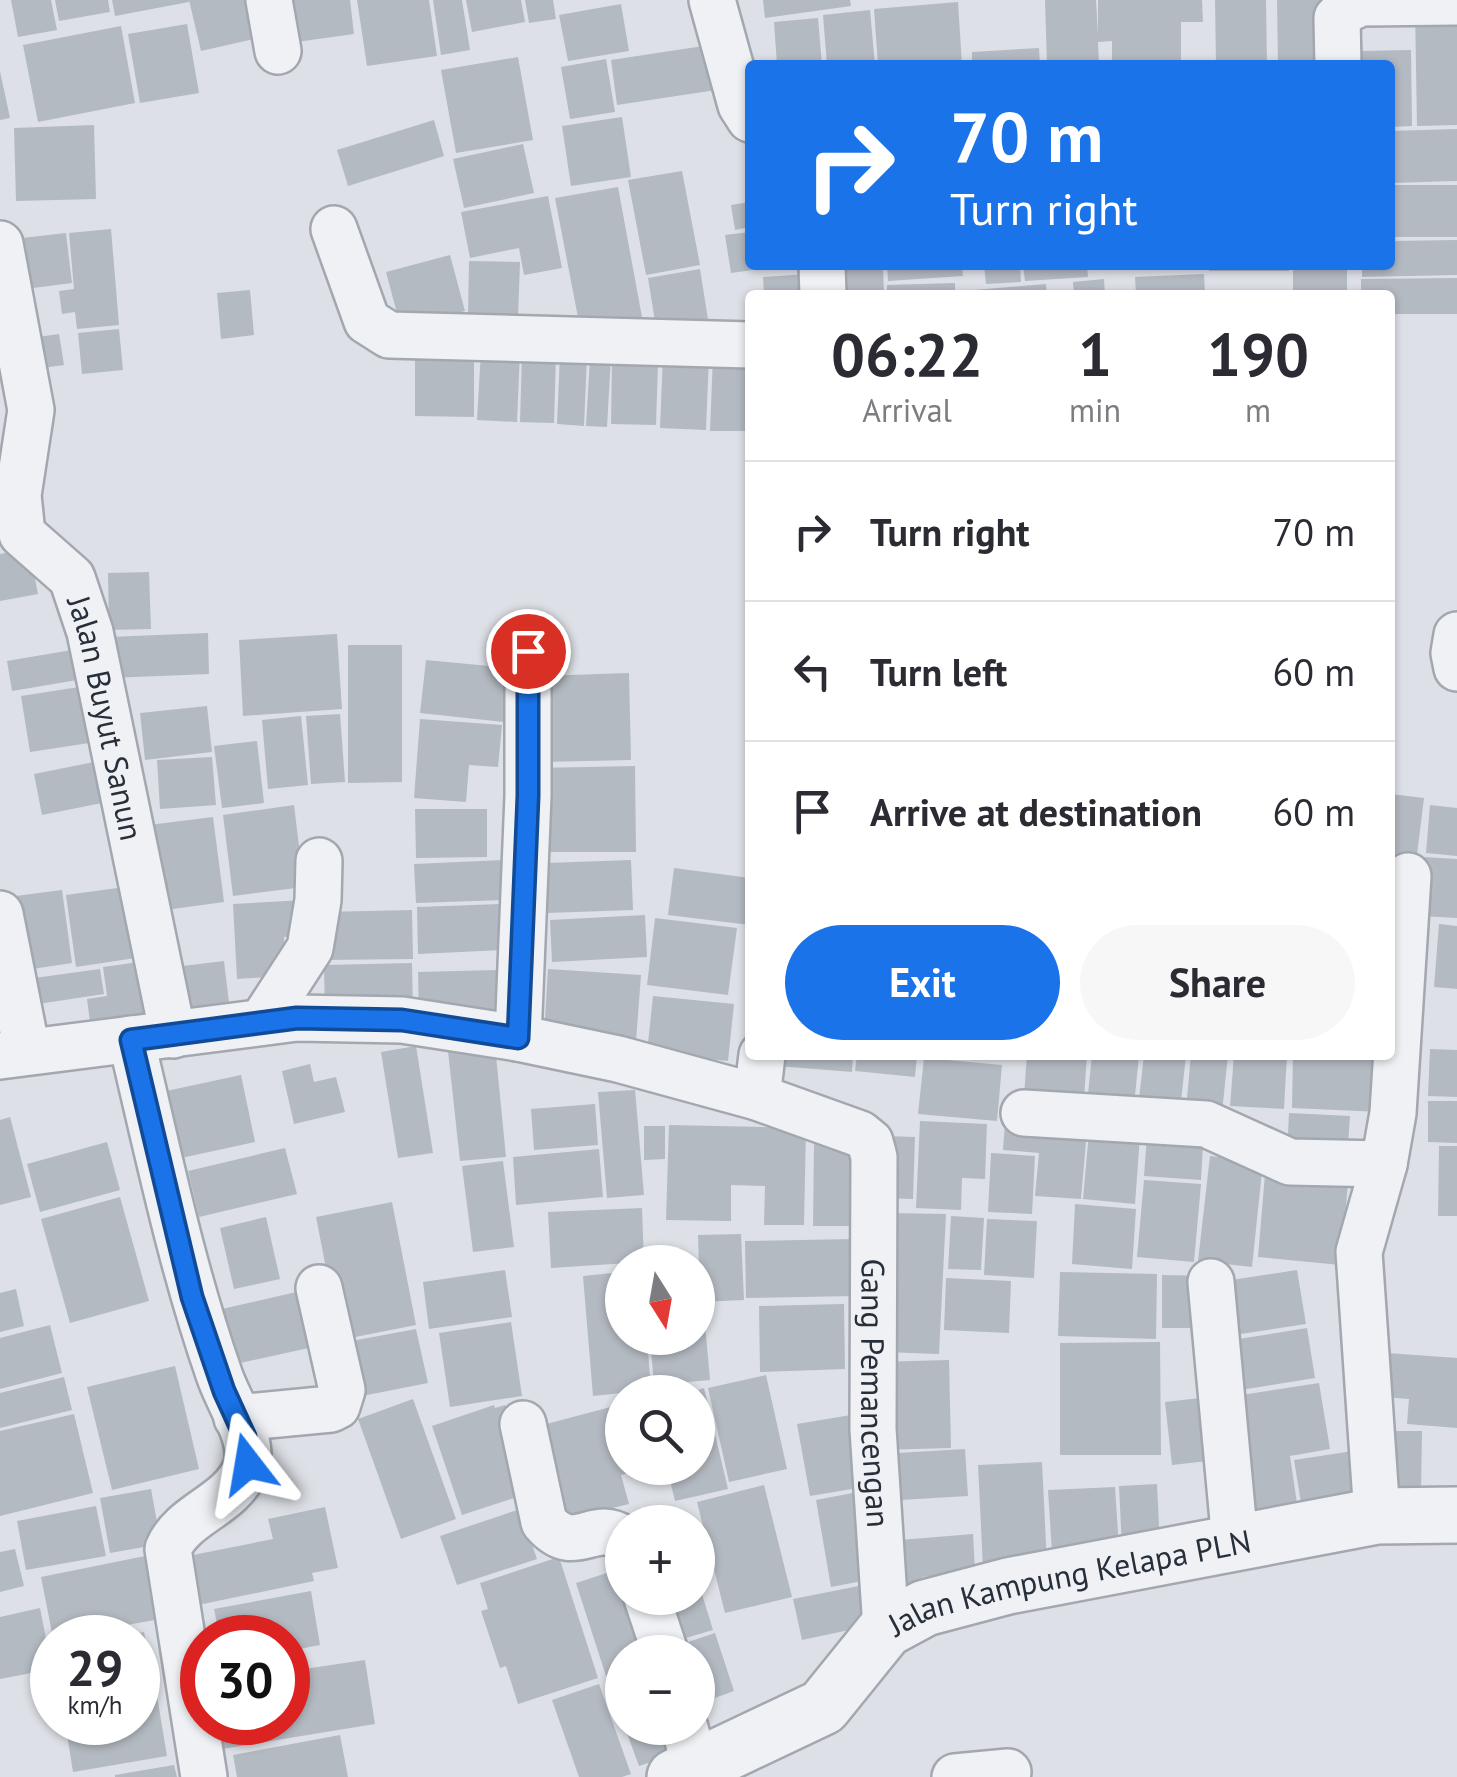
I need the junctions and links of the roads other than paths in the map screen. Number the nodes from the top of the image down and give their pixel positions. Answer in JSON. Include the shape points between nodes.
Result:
{"nodes":[{"id":1,"x":269,"y":0,"type":"edge"},
{"id":2,"x":712,"y":0,"type":"edge"},
{"id":3,"x":1457,"y":2,"type":"edge"},
{"id":4,"x":278,"y":51,"type":"dead end"},
{"id":5,"x":1338,"y":60,"type":"edge"},
{"id":6,"x":745,"y":111,"type":"edge"},
{"id":7,"x":334,"y":228,"type":"dead end"},
{"id":8,"x":0,"y":244,"type":"edge"},
{"id":9,"x":745,"y":345,"type":"edge"},
{"id":10,"x":1457,"y":635,"type":"edge"},
{"id":11,"x":528,"y":651,"type":"dead end"},
{"id":12,"x":1457,"y":668,"type":"edge"},
{"id":13,"x":319,"y":862,"type":"dead end"},
{"id":14,"x":1408,"y":876,"type":"dead end"},
{"id":15,"x":0,"y":914,"type":"edge"},
{"id":16,"x":262,"y":1022,"type":"junction"},
{"id":17,"x":152,"y":1037,"type":"junction"},
{"id":18,"x":518,"y":1038,"type":"junction"},
{"id":19,"x":13,"y":1054,"type":"edge"},
{"id":20,"x":759,"y":1076,"type":"edge"},
{"id":21,"x":1024,"y":1113,"type":"dead end"},
{"id":22,"x":1384,"y":1164,"type":"junction"},
{"id":23,"x":1211,"y":1282,"type":"dead end"},
{"id":24,"x":320,"y":1288,"type":"dead end"},
{"id":25,"x":236,"y":1418,"type":"junction"},
{"id":26,"x":523,"y":1424,"type":"dead end"},
{"id":27,"x":1457,"y":1515,"type":"edge"},
{"id":28,"x":1377,"y":1516,"type":"junction"},
{"id":29,"x":605,"y":1531,"type":"edge"},
{"id":30,"x":1235,"y":1542,"type":"junction"},
{"id":31,"x":886,"y":1629,"type":"junction"},
{"id":32,"x":685,"y":1758,"type":"edge"},
{"id":33,"x":1008,"y":1772,"type":"dead end"},
{"id":34,"x":204,"y":1777,"type":"edge"},
{"id":35,"x":954,"y":1777,"type":"edge"}],
"edges":[{"from":1,"to":4,"type":"street"},
{"from":2,"to":6,"type":"street"},
{"from":3,"to":5,"type":"street","via":[[1352,6],[1338,18]]},
{"from":7,"to":9,"type":"street","via":[[368,321],[388,335]]},
{"from":8,"to":17,"type":"street","name":"Jalan Buyut Sanun","via":[[32,410],[18,494],[22,534],[72,578],[90,632]]},
{"from":10,"to":12,"type":"street"},
{"from":11,"to":18,"type":"street"},
{"from":13,"to":16,"type":"street","via":[[310,948]]},
{"from":14,"to":22,"type":"street"},
{"from":15,"to":19,"type":"street"},
{"from":16,"to":17,"type":"street"},
{"from":16,"to":18,"type":"street","via":[[402,1020]]},
{"from":17,"to":19,"type":"street"},
{"from":17,"to":25,"type":"street","via":[[192,1297]]},
{"from":18,"to":20,"type":"street","via":[[618,1059]]},
{"from":20,"to":31,"type":"street","name":"Gang Pemancengan","via":[[860,1134],[874,1157],[873,1429]]},
{"from":21,"to":22,"type":"street","via":[[1206,1124],[1290,1162]]},
{"from":22,"to":28,"type":"street","via":[[1359,1252]]},
{"from":23,"to":30,"type":"street"},
{"from":24,"to":25,"type":"street","via":[[342,1390],[337,1406]]},
{"from":25,"to":34,"type":"street","via":[[248,1464],[215,1506],[174,1534],[168,1549]]},
{"from":26,"to":29,"type":"street","via":[[544,1522],[572,1540]]},
{"from":27,"to":28,"type":"street","name":"Jalan Kampung Kelapa PLN"},
{"from":28,"to":30,"type":"street","name":"Jalan Kampung Kelapa PLN"},
{"from":30,"to":31,"type":"street","name":"Jalan Kampung Kelapa PLN","via":[[960,1596]]},
{"from":31,"to":32,"type":"street","name":"Jalan Kampung Kelapa PLN","via":[[824,1707]]},
{"from":33,"to":35,"type":"street"}]}
